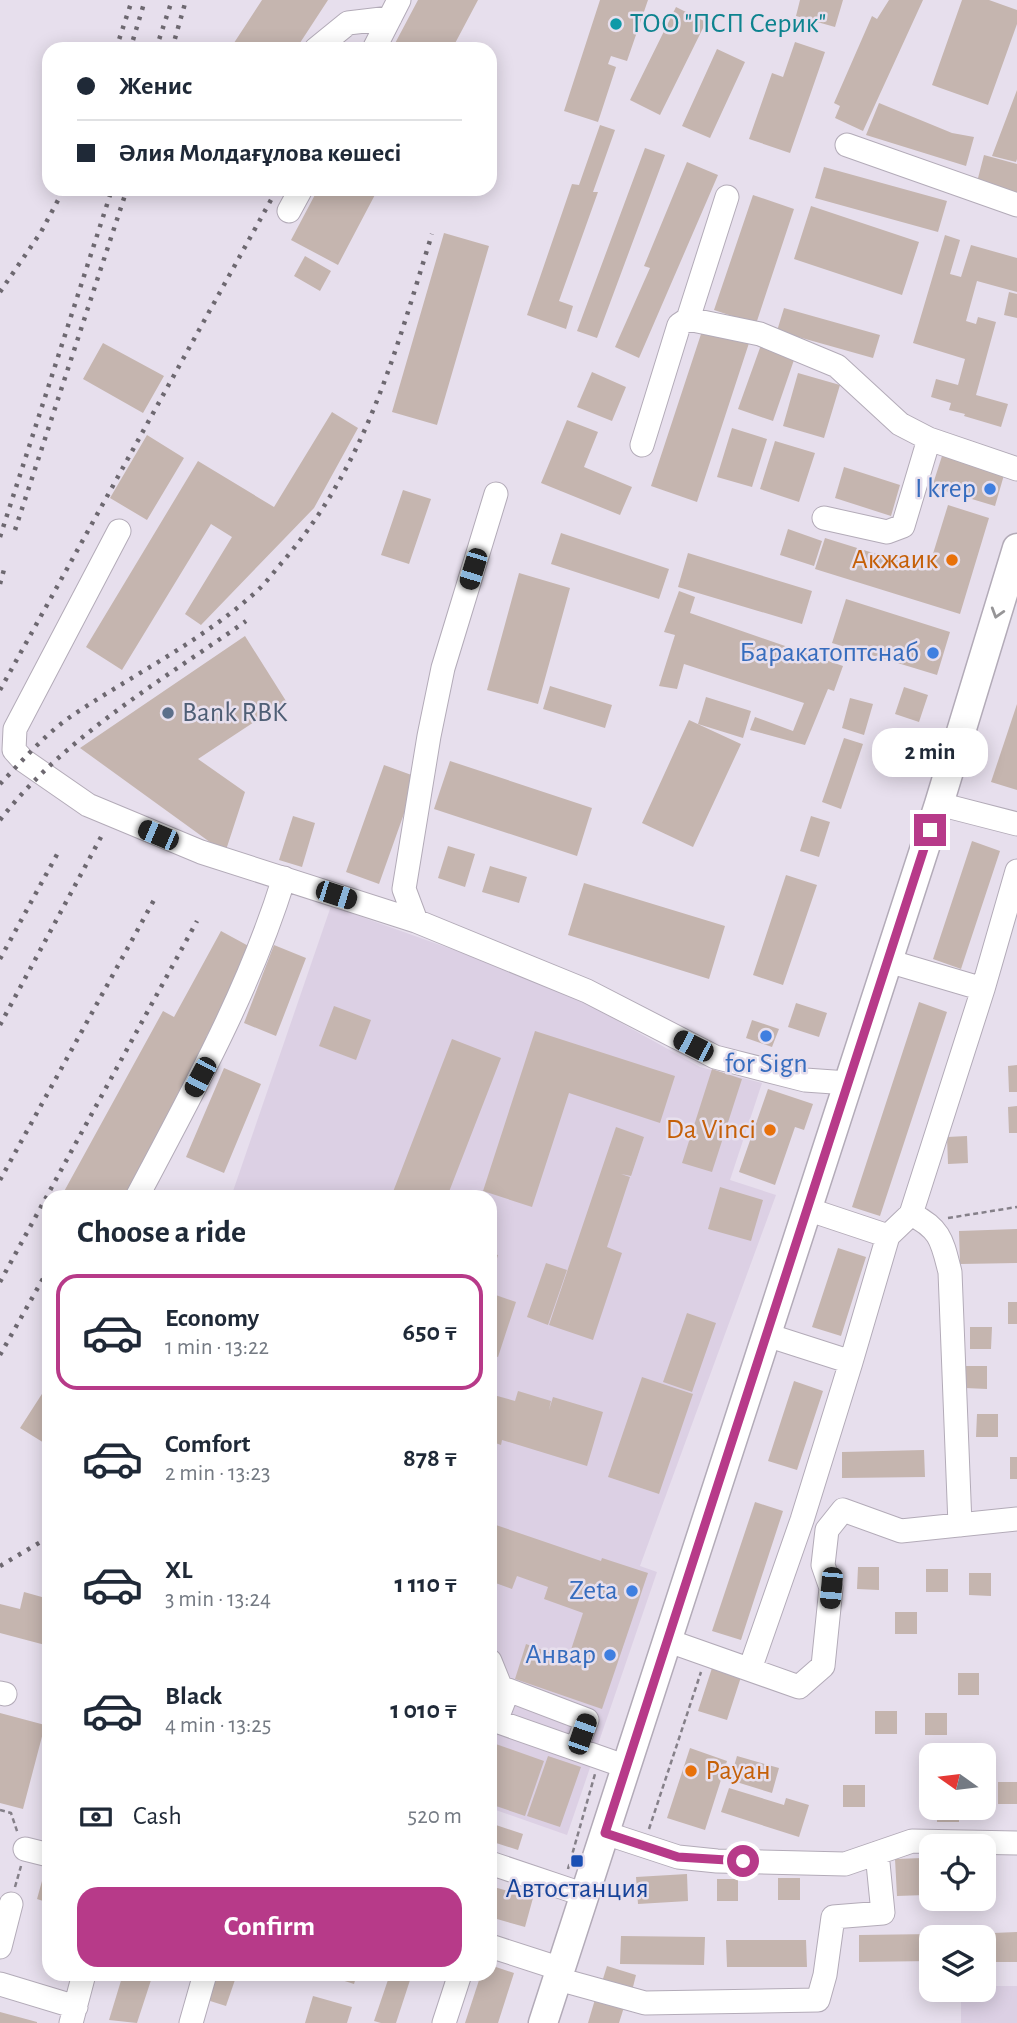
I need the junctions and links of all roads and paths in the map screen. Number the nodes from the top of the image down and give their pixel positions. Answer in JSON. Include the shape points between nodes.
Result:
{"nodes":[{"id":1,"x":395,"y":9,"type":"edge"},
{"id":2,"x":325,"y":42,"type":"edge"},
{"id":3,"x":378,"y":42,"type":"edge"},
{"id":4,"x":846,"y":145,"type":"dead end"},
{"id":5,"x":297,"y":196,"type":"edge"},
{"id":6,"x":727,"y":197,"type":"dead end"},
{"id":7,"x":1017,"y":205,"type":"edge"},
{"id":8,"x":289,"y":211,"type":"dead end"},
{"id":9,"x":688,"y":319,"type":"junction"},
{"id":10,"x":929,"y":439,"type":"junction"},
{"id":11,"x":642,"y":445,"type":"dead end"},
{"id":12,"x":1017,"y":469,"type":"edge"},
{"id":13,"x":496,"y":495,"type":"dead end"},
{"id":14,"x":824,"y":518,"type":"dead end"},
{"id":15,"x":119,"y":531,"type":"dead end"},
{"id":16,"x":1017,"y":548,"type":"edge"},
{"id":17,"x":939,"y":804,"type":"junction"},
{"id":18,"x":1017,"y":824,"type":"edge"},
{"id":19,"x":1017,"y":871,"type":"edge"},
{"id":20,"x":284,"y":878,"type":"junction"},
{"id":21,"x":416,"y":920,"type":"junction"},
{"id":22,"x":888,"y":961,"type":"junction"},
{"id":23,"x":983,"y":989,"type":"junction"},
{"id":24,"x":848,"y":1083,"type":"junction"},
{"id":25,"x":141,"y":1190,"type":"edge"},
{"id":26,"x":1017,"y":1207,"type":"edge"},
{"id":27,"x":807,"y":1209,"type":"junction"},
{"id":28,"x":919,"y":1219,"type":"junction"},
{"id":29,"x":888,"y":1236,"type":"junction"},
{"id":30,"x":767,"y":1335,"type":"junction"},
{"id":31,"x":851,"y":1362,"type":"junction"},
{"id":32,"x":1017,"y":1520,"type":"edge"},
{"id":33,"x":960,"y":1525,"type":"junction"},
{"id":34,"x":667,"y":1640,"type":"junction"},
{"id":35,"x":706,"y":1655,"type":"junction"},
{"id":36,"x":750,"y":1669,"type":"junction"},
{"id":37,"x":497,"y":1678,"type":"edge"},
{"id":38,"x":505,"y":1698,"type":"junction"},
{"id":39,"x":497,"y":1718,"type":"edge"},
{"id":40,"x":497,"y":1721,"type":"edge"},
{"id":41,"x":576,"y":1749,"type":"junction"},
{"id":42,"x":626,"y":1767,"type":"junction"},
{"id":43,"x":0,"y":1810,"type":"edge"},
{"id":44,"x":605,"y":1833,"type":"junction"},
{"id":45,"x":1017,"y":1843,"type":"edge"},
{"id":46,"x":644,"y":1846,"type":"junction"},
{"id":47,"x":25,"y":1849,"type":"junction"},
{"id":48,"x":42,"y":1853,"type":"edge"},
{"id":49,"x":877,"y":1853,"type":"junction"},
{"id":50,"x":497,"y":1865,"type":"edge"},
{"id":51,"x":585,"y":1895,"type":"junction"},
{"id":52,"x":11,"y":1904,"type":"joint"},
{"id":53,"x":0,"y":1947,"type":"edge"},
{"id":54,"x":497,"y":1949,"type":"edge"},
{"id":55,"x":559,"y":1974,"type":"junction"},
{"id":56,"x":82,"y":1981,"type":"edge"},
{"id":57,"x":203,"y":1981,"type":"edge"},
{"id":58,"x":458,"y":1981,"type":"edge"},
{"id":59,"x":0,"y":1984,"type":"edge"},
{"id":60,"x":73,"y":2015,"type":"edge"},
{"id":61,"x":191,"y":2023,"type":"edge"},
{"id":62,"x":444,"y":2023,"type":"edge"},
{"id":63,"x":543,"y":2023,"type":"edge"}],
"edges":[{"from":1,"to":2,"type":"street","via":[[348,23]]},
{"from":1,"to":3,"type":"street"},
{"from":4,"to":7,"type":"street"},
{"from":5,"to":8,"type":"street"},
{"from":6,"to":9,"type":"street"},
{"from":9,"to":10,"type":"street","via":[[760,334],[837,366],[900,424]]},
{"from":9,"to":11,"type":"street","via":[[679,325]]},
{"from":10,"to":12,"type":"street"},
{"from":10,"to":14,"type":"street","via":[[903,526],[887,532]]},
{"from":13,"to":21,"type":"street","via":[[443,668],[429,736],[404,889]]},
{"from":15,"to":20,"type":"street","via":[[15,729],[14,750],[88,805],[181,845]]},
{"from":16,"to":17,"type":"main road","one_way":true},
{"from":17,"to":18,"type":"street"},
{"from":17,"to":22,"type":"main road"},
{"from":19,"to":23,"type":"street"},
{"from":20,"to":21,"type":"street"},
{"from":20,"to":25,"type":"street","via":[[266,937],[226,1029]]},
{"from":21,"to":24,"type":"street","via":[[587,991],[715,1057],[805,1080]]},
{"from":22,"to":23,"type":"street"},
{"from":22,"to":24,"type":"main road"},
{"from":23,"to":28,"type":"street"},
{"from":24,"to":27,"type":"main road"},
{"from":26,"to":28,"type":"path"},
{"from":27,"to":29,"type":"street"},
{"from":27,"to":30,"type":"main road"},
{"from":28,"to":29,"type":"street"},
{"from":28,"to":33,"type":"street","via":[[942,1238],[950,1272]]},
{"from":29,"to":31,"type":"street"},
{"from":30,"to":31,"type":"street"},
{"from":30,"to":34,"type":"main road"},
{"from":31,"to":36,"type":"street"},
{"from":32,"to":33,"type":"street"},
{"from":33,"to":36,"type":"street","via":[[901,1531],[843,1510],[827,1530],[823,1565],[831,1588],[823,1667],[799,1687]]},
{"from":34,"to":35,"type":"street"},
{"from":34,"to":42,"type":"main road"},
{"from":35,"to":36,"type":"street"},
{"from":35,"to":46,"type":"path"},
{"from":37,"to":38,"type":"street"},
{"from":38,"to":39,"type":"street"},
{"from":38,"to":41,"type":"street","via":[[508,1690],[587,1720]]},
{"from":40,"to":41,"type":"street"},
{"from":41,"to":42,"type":"street"},
{"from":42,"to":44,"type":"main road"},
{"from":43,"to":47,"type":"path","via":[[15,1819]]},
{"from":44,"to":46,"type":"street"},
{"from":44,"to":51,"type":"main road"},
{"from":45,"to":49,"type":"street","via":[[912,1841]]},
{"from":46,"to":49,"type":"street","via":[[678,1857],[717,1861],[845,1864]]},
{"from":47,"to":48,"type":"street"},
{"from":47,"to":52,"type":"path"},
{"from":49,"to":55,"type":"street","via":[[883,1913],[833,1917],[818,2000],[645,2003]]},
{"from":50,"to":51,"type":"street"},
{"from":51,"to":55,"type":"main road"},
{"from":52,"to":53,"type":"street"},
{"from":54,"to":55,"type":"street"},
{"from":55,"to":63,"type":"main road"},
{"from":56,"to":60,"type":"street"},
{"from":57,"to":61,"type":"street"},
{"from":58,"to":62,"type":"street"},
{"from":59,"to":60,"type":"street"}]}
